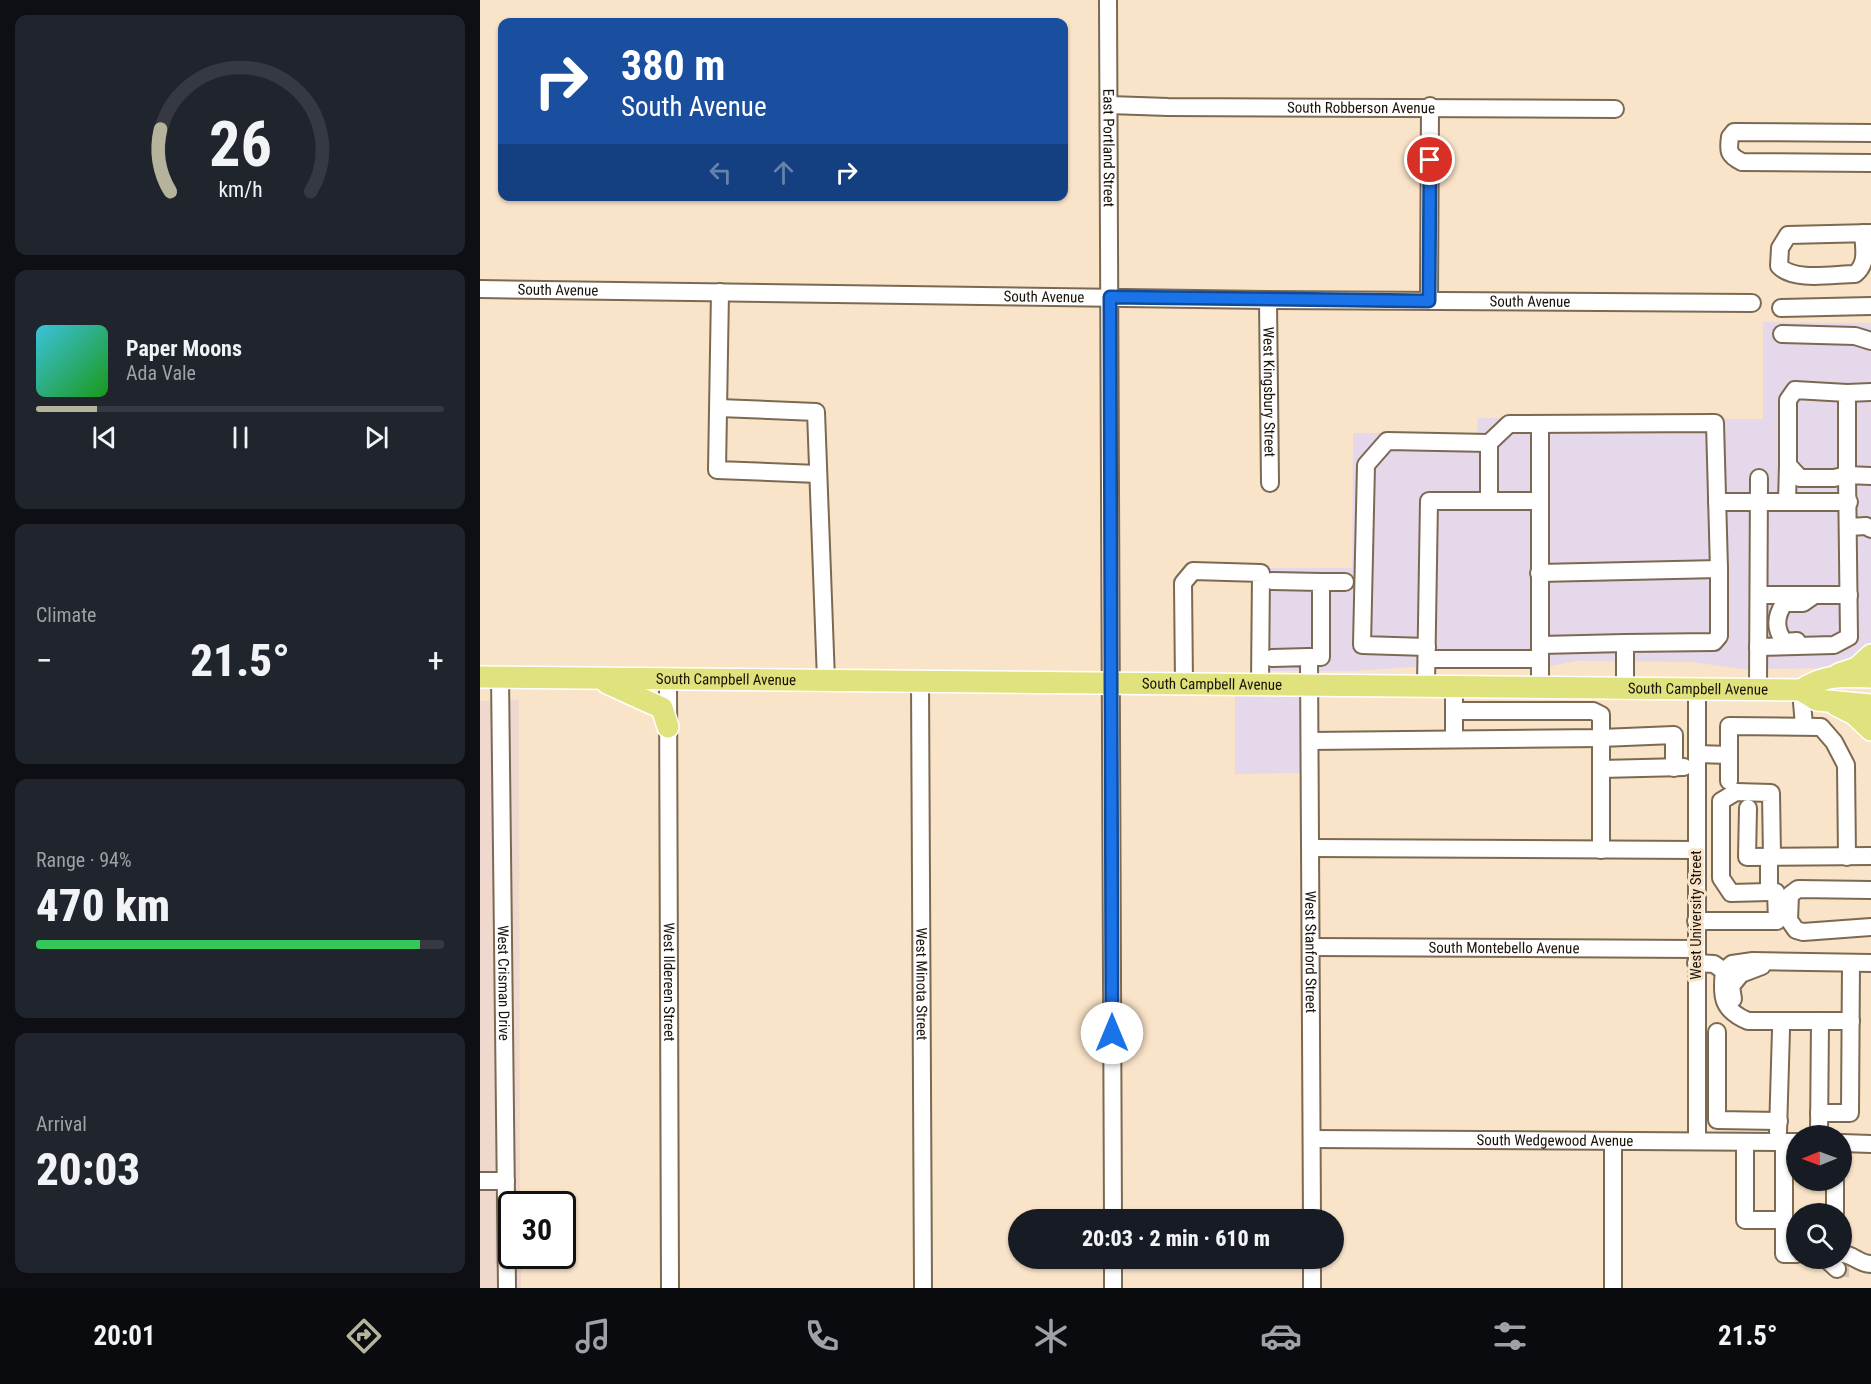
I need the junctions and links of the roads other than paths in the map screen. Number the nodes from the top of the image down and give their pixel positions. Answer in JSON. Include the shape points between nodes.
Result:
{"nodes":[{"id":1,"x":1108,"y":0,"type":"edge"},
{"id":2,"x":1109,"y":105,"type":"junction"},
{"id":3,"x":1430,"y":106,"type":"junction"},
{"id":4,"x":1615,"y":109,"type":"dead end"},
{"id":5,"x":1871,"y":134,"type":"edge"},
{"id":6,"x":1871,"y":163,"type":"edge"},
{"id":7,"x":1867,"y":233,"type":"edge"},
{"id":8,"x":480,"y":289,"type":"edge"},
{"id":9,"x":720,"y":292,"type":"junction"},
{"id":10,"x":1110,"y":297,"type":"junction"},
{"id":11,"x":1268,"y":300,"type":"junction"},
{"id":12,"x":1429,"y":301,"type":"junction"},
{"id":13,"x":1752,"y":303,"type":"dead end"},
{"id":14,"x":1871,"y":306,"type":"edge"},
{"id":15,"x":1781,"y":308,"type":"dead end"},
{"id":16,"x":1782,"y":334,"type":"dead end"},
{"id":17,"x":1871,"y":341,"type":"edge"},
{"id":18,"x":1871,"y":392,"type":"edge"},
{"id":19,"x":1847,"y":393,"type":"junction"},
{"id":20,"x":719,"y":408,"type":"junction"},
{"id":21,"x":1540,"y":424,"type":"junction"},
{"id":22,"x":1489,"y":443,"type":"junction"},
{"id":23,"x":1788,"y":465,"type":"junction"},
{"id":24,"x":818,"y":474,"type":"junction"},
{"id":25,"x":1848,"y":475,"type":"junction"},
{"id":26,"x":1871,"y":476,"type":"edge"},
{"id":27,"x":1759,"y":478,"type":"dead end"},
{"id":28,"x":1269,"y":483,"type":"dead end"},
{"id":29,"x":1489,"y":500,"type":"junction"},
{"id":30,"x":1539,"y":501,"type":"junction"},
{"id":31,"x":1849,"y":501,"type":"junction"},
{"id":32,"x":1717,"y":502,"type":"junction"},
{"id":33,"x":1759,"y":502,"type":"junction"},
{"id":34,"x":1787,"y":502,"type":"junction"},
{"id":35,"x":1869,"y":526,"type":"edge"},
{"id":36,"x":1849,"y":527,"type":"junction"},
{"id":37,"x":1719,"y":568,"type":"junction"},
{"id":38,"x":1539,"y":573,"type":"junction"},
{"id":39,"x":1272,"y":580,"type":"dead end"},
{"id":40,"x":1321,"y":582,"type":"junction"},
{"id":41,"x":1345,"y":582,"type":"dead end"},
{"id":42,"x":1848,"y":595,"type":"junction"},
{"id":43,"x":1759,"y":596,"type":"junction"},
{"id":44,"x":1813,"y":596,"type":"junction"},
{"id":45,"x":1625,"y":643,"type":"junction"},
{"id":46,"x":1820,"y":646,"type":"junction"},
{"id":47,"x":1758,"y":647,"type":"junction"},
{"id":48,"x":1540,"y":652,"type":"junction"},
{"id":49,"x":1427,"y":653,"type":"junction"},
{"id":50,"x":1871,"y":655,"type":"edge"},
{"id":51,"x":1309,"y":657,"type":"junction"},
{"id":52,"x":1272,"y":658,"type":"dead end"},
{"id":53,"x":1833,"y":676,"type":"junction"},
{"id":54,"x":490,"y":677,"type":"edge"},
{"id":55,"x":1871,"y":677,"type":"edge"},
{"id":56,"x":596,"y":678,"type":"junction"},
{"id":57,"x":668,"y":678,"type":"junction"},
{"id":58,"x":826,"y":680,"type":"junction"},
{"id":59,"x":920,"y":681,"type":"junction"},
{"id":60,"x":1111,"y":683,"type":"junction"},
{"id":61,"x":1184,"y":684,"type":"junction"},
{"id":62,"x":1260,"y":684,"type":"junction"},
{"id":63,"x":1309,"y":684,"type":"junction"},
{"id":64,"x":1426,"y":685,"type":"junction"},
{"id":65,"x":1454,"y":685,"type":"junction"},
{"id":66,"x":1539,"y":687,"type":"junction"},
{"id":67,"x":1625,"y":688,"type":"junction"},
{"id":68,"x":1697,"y":689,"type":"junction"},
{"id":69,"x":1758,"y":689,"type":"junction"},
{"id":70,"x":1801,"y":690,"type":"junction"},
{"id":71,"x":1832,"y":703,"type":"junction"},
{"id":72,"x":1871,"y":705,"type":"edge"},
{"id":73,"x":1454,"y":711,"type":"junction"},
{"id":74,"x":1804,"y":726,"type":"junction"},
{"id":75,"x":668,"y":727,"type":"junction"},
{"id":76,"x":1871,"y":730,"type":"edge"},
{"id":77,"x":1697,"y":734,"type":"junction"},
{"id":78,"x":1674,"y":735,"type":"junction"},
{"id":79,"x":1601,"y":738,"type":"junction"},
{"id":80,"x":1455,"y":739,"type":"junction"},
{"id":81,"x":1310,"y":741,"type":"junction"},
{"id":82,"x":1728,"y":755,"type":"junction"},
{"id":83,"x":1697,"y":761,"type":"junction"},
{"id":84,"x":1674,"y":768,"type":"junction"},
{"id":85,"x":1601,"y":769,"type":"junction"},
{"id":86,"x":1729,"y":781,"type":"dead end"},
{"id":87,"x":1748,"y":808,"type":"dead end"},
{"id":88,"x":1311,"y":848,"type":"junction"},
{"id":89,"x":1601,"y":850,"type":"junction"},
{"id":90,"x":1696,"y":850,"type":"junction"},
{"id":91,"x":1847,"y":856,"type":"junction"},
{"id":92,"x":1871,"y":856,"type":"edge"},
{"id":93,"x":1771,"y":857,"type":"junction"},
{"id":94,"x":1871,"y":890,"type":"edge"},
{"id":95,"x":1769,"y":892,"type":"junction"},
{"id":96,"x":1783,"y":909,"type":"junction"},
{"id":97,"x":1696,"y":921,"type":"junction"},
{"id":98,"x":1871,"y":927,"type":"edge"},
{"id":99,"x":1312,"y":946,"type":"junction"},
{"id":100,"x":1695,"y":956,"type":"junction"},
{"id":101,"x":1771,"y":962,"type":"junction"},
{"id":102,"x":1851,"y":963,"type":"junction"},
{"id":103,"x":1871,"y":963,"type":"edge"},
{"id":104,"x":1724,"y":971,"type":"junction"},
{"id":105,"x":1851,"y":1017,"type":"junction"},
{"id":106,"x":1820,"y":1021,"type":"junction"},
{"id":107,"x":1781,"y":1030,"type":"dead end"},
{"id":108,"x":1717,"y":1032,"type":"dead end"},
{"id":109,"x":1717,"y":1079,"type":"junction"},
{"id":110,"x":1696,"y":1080,"type":"junction"},
{"id":111,"x":1819,"y":1113,"type":"junction"},
{"id":112,"x":1779,"y":1121,"type":"junction"},
{"id":113,"x":1819,"y":1125,"type":"edge"},
{"id":114,"x":1312,"y":1139,"type":"junction"},
{"id":115,"x":1613,"y":1141,"type":"junction"},
{"id":116,"x":1697,"y":1141,"type":"junction"},
{"id":117,"x":1745,"y":1142,"type":"junction"},
{"id":118,"x":1786,"y":1142,"type":"edge"},
{"id":119,"x":1852,"y":1143,"type":"edge"},
{"id":120,"x":1871,"y":1144,"type":"edge"},
{"id":121,"x":480,"y":1181,"type":"edge"},
{"id":122,"x":507,"y":1181,"type":"junction"},
{"id":123,"x":1113,"y":1209,"type":"edge"},
{"id":124,"x":1312,"y":1209,"type":"edge"},
{"id":125,"x":1784,"y":1220,"type":"junction"},
{"id":126,"x":1786,"y":1254,"type":"edge"},
{"id":127,"x":1113,"y":1269,"type":"edge"},
{"id":128,"x":1312,"y":1269,"type":"edge"},
{"id":129,"x":507,"y":1288,"type":"edge"},
{"id":130,"x":670,"y":1288,"type":"edge"},
{"id":131,"x":923,"y":1288,"type":"edge"},
{"id":132,"x":1113,"y":1288,"type":"edge"},
{"id":133,"x":1311,"y":1288,"type":"edge"},
{"id":134,"x":1613,"y":1288,"type":"edge"}],
"edges":[{"from":1,"to":2,"type":"street","name":"East Portland Street"},
{"from":2,"to":3,"type":"street","name":"South Robberson Avenue"},
{"from":2,"to":10,"type":"street","name":"East Portland Street"},
{"from":3,"to":4,"type":"street","name":"South Robberson Avenue"},
{"from":3,"to":12,"type":"street"},
{"from":5,"to":6,"type":"street","via":[[1734,132],[1728,152],[1742,162]]},
{"from":7,"to":7,"type":"street","via":[[1861,269],[1855,274],[1786,272],[1779,266],[1780,248],[1788,235]]},
{"from":8,"to":9,"type":"street","name":"South Avenue"},
{"from":9,"to":10,"type":"street","name":"South Avenue"},
{"from":9,"to":20,"type":"street"},
{"from":10,"to":11,"type":"street","name":"South Avenue"},
{"from":10,"to":60,"type":"street","name":"East Portland Street"},
{"from":11,"to":12,"type":"street","name":"South Avenue"},
{"from":11,"to":28,"type":"street","name":"West Kingsbury Street"},
{"from":12,"to":13,"type":"street","name":"South Avenue"},
{"from":14,"to":15,"type":"street"},
{"from":16,"to":17,"type":"street","via":[[1855,336]]},
{"from":18,"to":19,"type":"street"},
{"from":19,"to":23,"type":"street","via":[[1791,393]]},
{"from":19,"to":25,"type":"street"},
{"from":20,"to":24,"type":"street","via":[[813,410],[817,415]]},
{"from":20,"to":24,"type":"street","via":[[717,470]]},
{"from":21,"to":22,"type":"street","via":[[1509,424]]},
{"from":21,"to":30,"type":"street"},
{"from":21,"to":32,"type":"street","via":[[1715,423]]},
{"from":22,"to":29,"type":"street"},
{"from":22,"to":49,"type":"street","via":[[1388,441],[1366,465],[1362,645]]},
{"from":23,"to":25,"type":"street","via":[[1800,478]]},
{"from":23,"to":34,"type":"street"},
{"from":24,"to":58,"type":"street"},
{"from":25,"to":26,"type":"street"},
{"from":25,"to":31,"type":"street"},
{"from":27,"to":33,"type":"street"},
{"from":29,"to":30,"type":"street"},
{"from":29,"to":49,"type":"street","via":[[1430,501]]},
{"from":30,"to":38,"type":"street"},
{"from":31,"to":34,"type":"street"},
{"from":31,"to":36,"type":"street"},
{"from":32,"to":33,"type":"street"},
{"from":32,"to":37,"type":"street"},
{"from":33,"to":34,"type":"street"},
{"from":33,"to":43,"type":"street"},
{"from":35,"to":36,"type":"street"},
{"from":36,"to":42,"type":"street"},
{"from":37,"to":38,"type":"street"},
{"from":37,"to":45,"type":"street","via":[[1720,624],[1714,642]]},
{"from":38,"to":48,"type":"street"},
{"from":39,"to":40,"type":"street"},
{"from":40,"to":41,"type":"street"},
{"from":40,"to":51,"type":"street","via":[[1321,657]]},
{"from":42,"to":44,"type":"street"},
{"from":42,"to":46,"type":"street","via":[[1849,637],[1834,645]]},
{"from":43,"to":44,"type":"street"},
{"from":43,"to":47,"type":"street"},
{"from":44,"to":46,"type":"street","via":[[1803,603],[1784,603],[1777,614],[1777,631],[1784,642],[1808,641]]},
{"from":45,"to":48,"type":"street"},
{"from":45,"to":67,"type":"street"},
{"from":46,"to":47,"type":"street"},
{"from":47,"to":69,"type":"street"},
{"from":48,"to":49,"type":"street"},
{"from":48,"to":66,"type":"street"},
{"from":49,"to":64,"type":"street"},
{"from":50,"to":53,"type":"main road","via":[[1857,668]]},
{"from":51,"to":52,"type":"street"},
{"from":51,"to":63,"type":"street","name":"West Stanford Street"},
{"from":53,"to":55,"type":"main road","name":"South Campbell Avenue"},
{"from":53,"to":70,"type":"main road","name":"South Campbell Avenue"},
{"from":54,"to":56,"type":"main road","name":"South Campbell Avenue"},
{"from":54,"to":122,"type":"street","name":"West Crisman Drive"},
{"from":56,"to":57,"type":"main road","name":"South Campbell Avenue"},
{"from":56,"to":75,"type":"main road","via":[[662,708]]},
{"from":57,"to":58,"type":"main road","name":"South Campbell Avenue"},
{"from":57,"to":75,"type":"street","name":"West Ildereen Street"},
{"from":58,"to":59,"type":"main road","name":"South Campbell Avenue"},
{"from":59,"to":60,"type":"main road","name":"South Campbell Avenue"},
{"from":59,"to":131,"type":"street","name":"West Minota Street"},
{"from":60,"to":61,"type":"main road","name":"South Campbell Avenue"},
{"from":60,"to":123,"type":"street","name":"East Portland Street"},
{"from":61,"to":62,"type":"main road","name":"South Campbell Avenue"},
{"from":61,"to":62,"type":"street","via":[[1183,583],[1193,571],[1261,573]]},
{"from":62,"to":63,"type":"main road","name":"South Campbell Avenue"},
{"from":63,"to":64,"type":"main road","name":"South Campbell Avenue"},
{"from":63,"to":81,"type":"street","name":"West Stanford Street"},
{"from":64,"to":65,"type":"main road","name":"South Campbell Avenue"},
{"from":65,"to":66,"type":"main road","name":"South Campbell Avenue"},
{"from":65,"to":73,"type":"street"},
{"from":66,"to":67,"type":"main road","name":"South Campbell Avenue"},
{"from":67,"to":68,"type":"main road","name":"South Campbell Avenue"},
{"from":68,"to":69,"type":"main road","name":"South Campbell Avenue"},
{"from":68,"to":77,"type":"street","name":"West University Street"},
{"from":69,"to":70,"type":"main road","name":"South Campbell Avenue"},
{"from":70,"to":71,"type":"main road","name":"South Campbell Avenue","via":[[1817,700]]},
{"from":70,"to":74,"type":"street"},
{"from":71,"to":72,"type":"main road","name":"South Campbell Avenue"},
{"from":71,"to":76,"type":"main road","via":[[1854,714]]},
{"from":73,"to":79,"type":"street","via":[[1593,711],[1601,715]]},
{"from":73,"to":80,"type":"street"},
{"from":74,"to":82,"type":"street","via":[[1729,726]]},
{"from":74,"to":91,"type":"street","via":[[1821,727],[1846,765]]},
{"from":75,"to":130,"type":"street","name":"West Ildereen Street"},
{"from":77,"to":78,"type":"street"},
{"from":77,"to":83,"type":"street","name":"West University Street"},
{"from":78,"to":79,"type":"street"},
{"from":78,"to":84,"type":"street"},
{"from":79,"to":80,"type":"street"},
{"from":79,"to":85,"type":"street"},
{"from":80,"to":81,"type":"street"},
{"from":81,"to":88,"type":"street","name":"West Stanford Street"},
{"from":82,"to":83,"type":"street"},
{"from":82,"to":86,"type":"street"},
{"from":83,"to":84,"type":"street"},
{"from":83,"to":90,"type":"street","name":"West University Street"},
{"from":84,"to":85,"type":"street"},
{"from":85,"to":89,"type":"street"},
{"from":87,"to":93,"type":"street","via":[[1747,857]]},
{"from":88,"to":89,"type":"street"},
{"from":88,"to":99,"type":"street","name":"West Stanford Street"},
{"from":89,"to":90,"type":"street"},
{"from":90,"to":97,"type":"street","name":"West University Street"},
{"from":91,"to":92,"type":"street"},
{"from":91,"to":93,"type":"street"},
{"from":93,"to":95,"type":"street"},
{"from":93,"to":95,"type":"street","via":[[1771,793],[1736,792],[1720,801],[1721,878],[1731,893]]},
{"from":94,"to":96,"type":"street","via":[[1798,889]]},
{"from":95,"to":96,"type":"street","via":[[1776,892]]},
{"from":96,"to":97,"type":"street","via":[[1777,921]]},
{"from":96,"to":98,"type":"street","via":[[1791,925],[1803,932]]},
{"from":97,"to":100,"type":"street","name":"West University Street"},
{"from":99,"to":100,"type":"street","name":"South Montebello Avenue"},
{"from":99,"to":114,"type":"street","name":"West Stanford Street"},
{"from":100,"to":104,"type":"street","name":"South Montebello Avenue"},
{"from":100,"to":110,"type":"street","name":"West University Street"},
{"from":101,"to":102,"type":"street"},
{"from":101,"to":104,"type":"street","via":[[1732,964]]},
{"from":101,"to":105,"type":"street","via":[[1736,979],[1732,998],[1746,1009],[1762,1012]]},
{"from":102,"to":103,"type":"street"},
{"from":102,"to":105,"type":"street"},
{"from":104,"to":106,"type":"street","via":[[1722,995],[1734,1015],[1748,1021]]},
{"from":105,"to":106,"type":"street"},
{"from":105,"to":111,"type":"street","via":[[1850,1113]]},
{"from":106,"to":111,"type":"street"},
{"from":107,"to":112,"type":"street"},
{"from":108,"to":109,"type":"street"},
{"from":109,"to":110,"type":"street"},
{"from":109,"to":112,"type":"street","via":[[1717,1120]]},
{"from":110,"to":116,"type":"street","name":"West University Street"},
{"from":111,"to":113,"type":"street"},
{"from":112,"to":118,"type":"street"},
{"from":114,"to":115,"type":"street","name":"South Wedgewood Avenue"},
{"from":114,"to":124,"type":"street","name":"West Stanford Street"},
{"from":115,"to":116,"type":"street","name":"South Wedgewood Avenue"},
{"from":115,"to":134,"type":"street"},
{"from":116,"to":117,"type":"street","name":"South Wedgewood Avenue"},
{"from":117,"to":118,"type":"street","name":"South Wedgewood Avenue"},
{"from":117,"to":125,"type":"street","via":[[1745,1220]]},
{"from":118,"to":125,"type":"street"},
{"from":119,"to":120,"type":"street"},
{"from":121,"to":122,"type":"street"},
{"from":122,"to":129,"type":"street","name":"West Crisman Drive"},
{"from":125,"to":126,"type":"street"},
{"from":127,"to":132,"type":"street"},
{"from":128,"to":133,"type":"street"}]}
